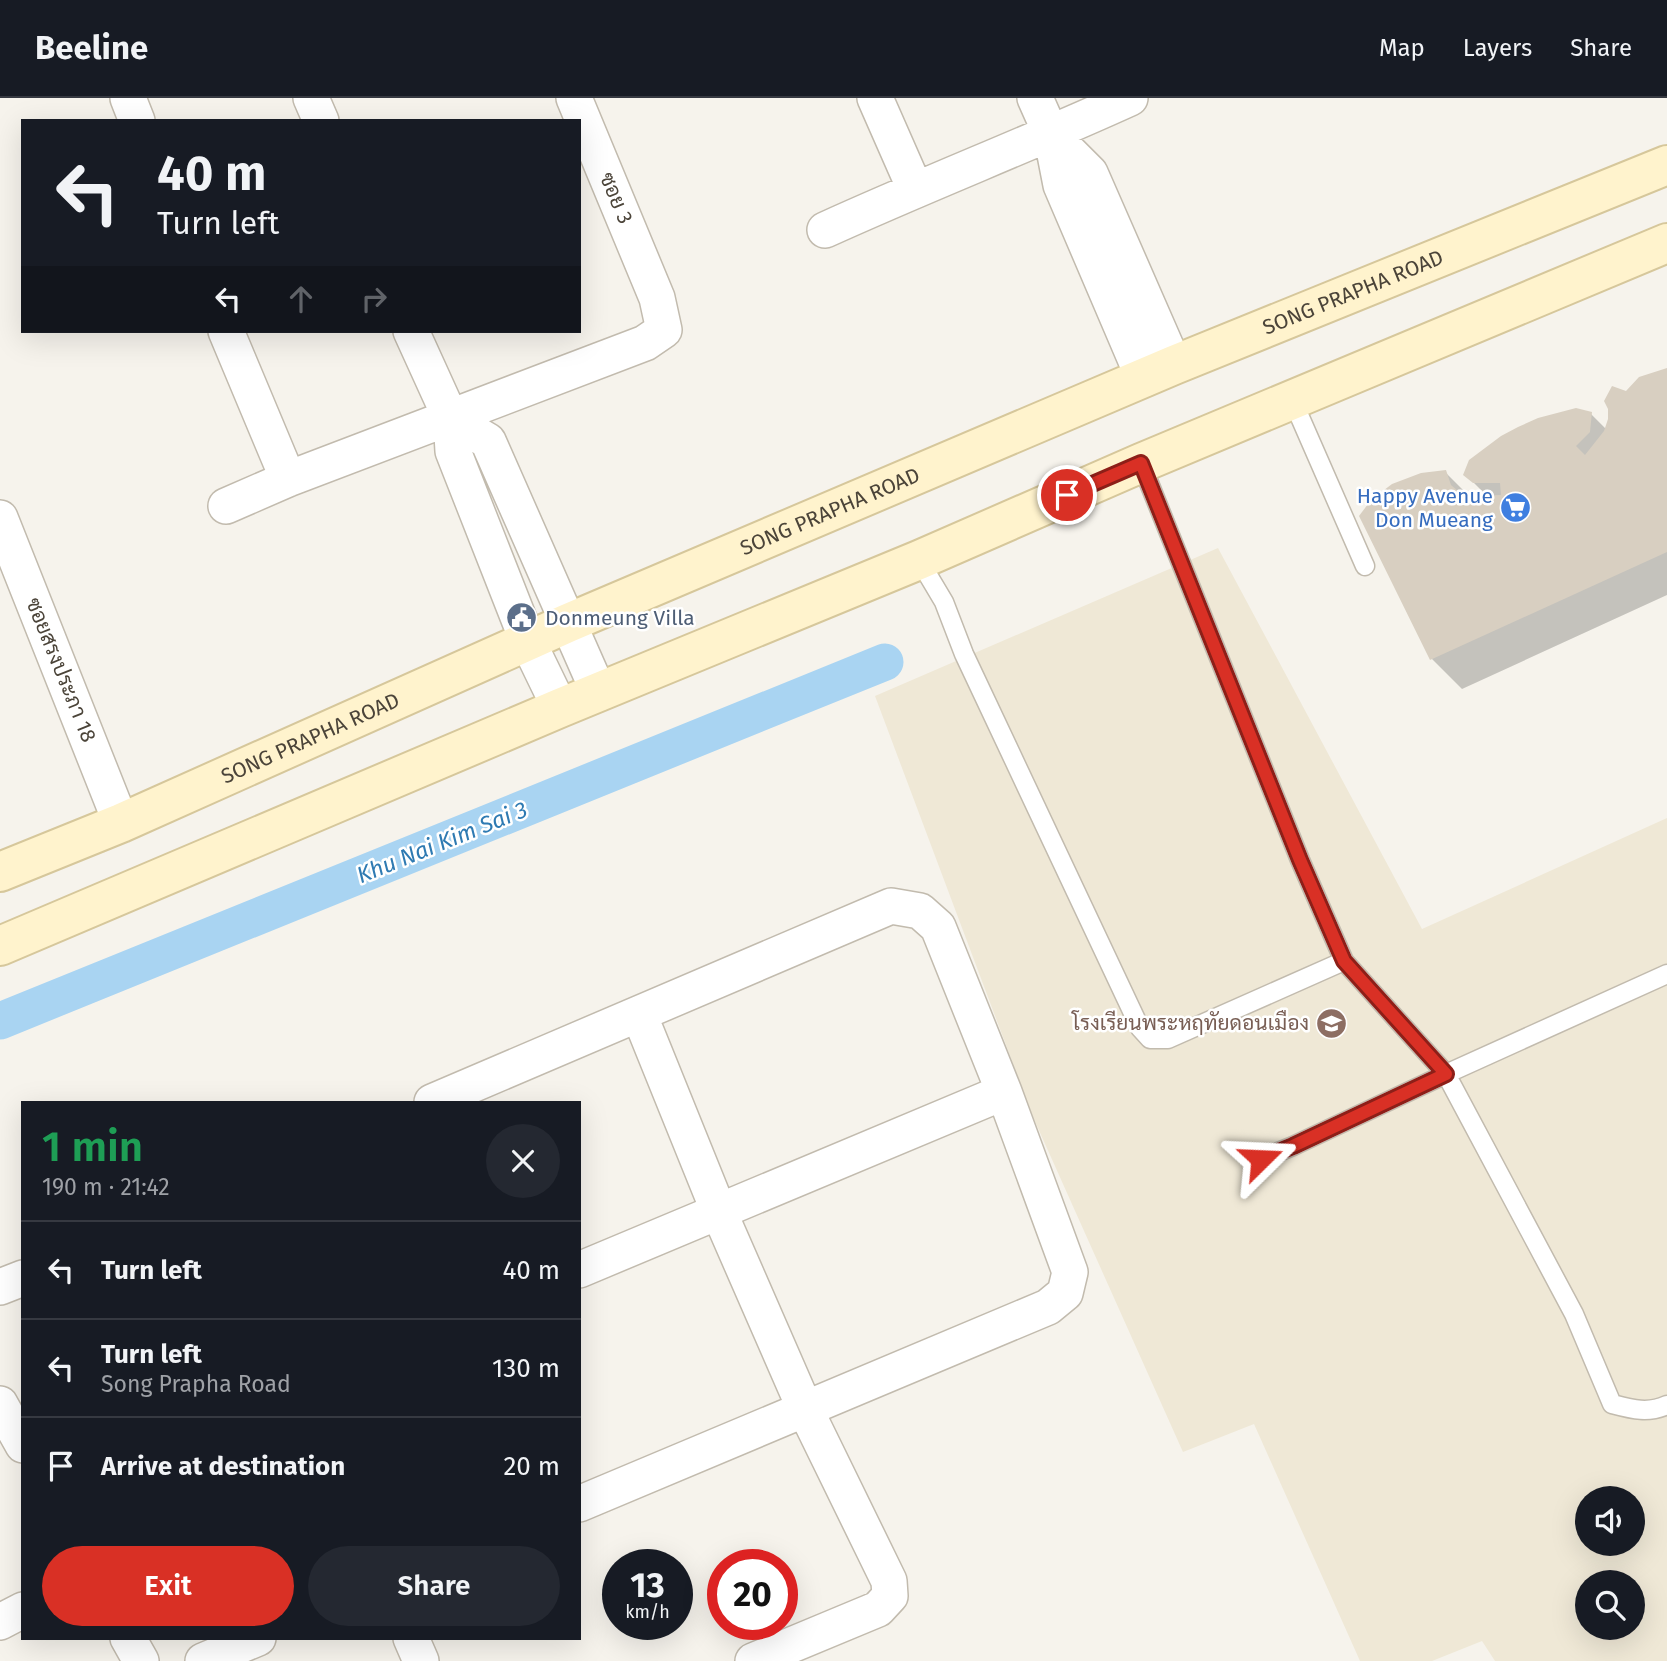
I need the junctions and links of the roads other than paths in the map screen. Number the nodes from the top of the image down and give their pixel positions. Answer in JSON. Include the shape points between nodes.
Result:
{"nodes":[{"id":1,"x":128,"y":98,"type":"edge"},
{"id":2,"x":311,"y":98,"type":"edge"},
{"id":3,"x":574,"y":98,"type":"edge"},
{"id":4,"x":875,"y":98,"type":"edge"},
{"id":5,"x":1035,"y":98,"type":"edge"},
{"id":6,"x":1130,"y":98,"type":"edge"},
{"id":7,"x":136,"y":119,"type":"edge"},
{"id":8,"x":320,"y":119,"type":"edge"},
{"id":9,"x":1051,"y":134,"type":"junction"},
{"id":10,"x":1667,"y":165,"type":"edge"},
{"id":11,"x":915,"y":189,"type":"junction"},
{"id":12,"x":825,"y":230,"type":"dead end"},
{"id":13,"x":1667,"y":243,"type":"edge"},
{"id":14,"x":227,"y":333,"type":"edge"},
{"id":15,"x":412,"y":333,"type":"edge"},
{"id":16,"x":1159,"y":372,"type":"junction"},
{"id":17,"x":1292,"y":399,"type":"junction"},
{"id":18,"x":451,"y":419,"type":"junction"},
{"id":19,"x":1141,"y":463,"type":"junction"},
{"id":20,"x":288,"y":479,"type":"junction"},
{"id":21,"x":226,"y":506,"type":"dead end"},
{"id":22,"x":0,"y":518,"type":"edge"},
{"id":23,"x":919,"y":560,"type":"junction"},
{"id":24,"x":1365,"y":566,"type":"dead end"},
{"id":25,"x":568,"y":623,"type":"junction"},
{"id":26,"x":528,"y":642,"type":"junction"},
{"id":27,"x":599,"y":693,"type":"junction"},
{"id":28,"x":560,"y":708,"type":"junction"},
{"id":29,"x":121,"y":823,"type":"junction"},
{"id":30,"x":0,"y":872,"type":"edge"},
{"id":31,"x":0,"y":946,"type":"edge"},
{"id":32,"x":1344,"y":961,"type":"junction"},
{"id":33,"x":1667,"y":974,"type":"edge"},
{"id":34,"x":639,"y":1014,"type":"junction"},
{"id":35,"x":1446,"y":1074,"type":"junction"},
{"id":36,"x":1004,"y":1092,"type":"junction"},
{"id":37,"x":434,"y":1101,"type":"edge"},
{"id":38,"x":1261,"y":1159,"type":"dead end"},
{"id":39,"x":719,"y":1212,"type":"junction"},
{"id":40,"x":581,"y":1269,"type":"edge"},
{"id":41,"x":21,"y":1279,"type":"edge"},
{"id":42,"x":0,"y":1287,"type":"edge"},
{"id":43,"x":0,"y":1404,"type":"edge"},
{"id":44,"x":1667,"y":1405,"type":"edge"},
{"id":45,"x":805,"y":1409,"type":"junction"},
{"id":46,"x":21,"y":1441,"type":"edge"},
{"id":47,"x":581,"y":1503,"type":"edge"},
{"id":48,"x":21,"y":1611,"type":"edge"},
{"id":49,"x":0,"y":1622,"type":"edge"},
{"id":50,"x":129,"y":1640,"type":"edge"},
{"id":51,"x":253,"y":1640,"type":"edge"},
{"id":52,"x":412,"y":1640,"type":"edge"},
{"id":53,"x":141,"y":1661,"type":"edge"},
{"id":54,"x":203,"y":1661,"type":"edge"},
{"id":55,"x":421,"y":1661,"type":"edge"},
{"id":56,"x":753,"y":1661,"type":"edge"}],
"edges":[{"from":1,"to":7,"type":"street"},
{"from":2,"to":8,"type":"street"},
{"from":3,"to":18,"type":"street","name":"ซอย 3","via":[[657,298],[664,330],[645,344]]},
{"from":4,"to":11,"type":"street"},
{"from":5,"to":9,"type":"street"},
{"from":6,"to":9,"type":"street"},
{"from":9,"to":11,"type":"street"},
{"from":9,"to":16,"type":"street","via":[[1061,186]]},
{"from":10,"to":16,"type":"main road","name":"SONG PRAPHA ROAD"},
{"from":11,"to":12,"type":"street"},
{"from":13,"to":17,"type":"main road"},
{"from":14,"to":20,"type":"street"},
{"from":15,"to":18,"type":"street"},
{"from":16,"to":25,"type":"main road","name":"SONG PRAPHA ROAD"},
{"from":17,"to":19,"type":"main road"},
{"from":17,"to":24,"type":"lane"},
{"from":18,"to":20,"type":"street"},
{"from":18,"to":25,"type":"street","via":[[488,441]]},
{"from":18,"to":26,"type":"street","via":[[453,451]]},
{"from":19,"to":23,"type":"main road"},
{"from":19,"to":32,"type":"lane"},
{"from":20,"to":21,"type":"street"},
{"from":22,"to":29,"type":"street","name":"ซอยสรงประภา 18"},
{"from":23,"to":27,"type":"main road"},
{"from":23,"to":32,"type":"lane","via":[[944,602],[964,654],[1140,1028],[1150,1039],[1168,1039]]},
{"from":25,"to":26,"type":"main road","name":"SONG PRAPHA ROAD"},
{"from":25,"to":27,"type":"street"},
{"from":26,"to":28,"type":"street"},
{"from":26,"to":29,"type":"main road","name":"SONG PRAPHA ROAD"},
{"from":27,"to":28,"type":"main road"},
{"from":28,"to":31,"type":"main road"},
{"from":29,"to":30,"type":"main road","name":"SONG PRAPHA ROAD"},
{"from":32,"to":35,"type":"lane"},
{"from":33,"to":35,"type":"lane"},
{"from":34,"to":36,"type":"street","via":[[891,906],[920,911],[938,927]]},
{"from":34,"to":37,"type":"street"},
{"from":34,"to":39,"type":"street"},
{"from":35,"to":38,"type":"lane"},
{"from":35,"to":44,"type":"lane","via":[[1574,1314],[1612,1404],[1637,1411]]},
{"from":36,"to":39,"type":"street"},
{"from":36,"to":45,"type":"street","via":[[1070,1272],[1065,1293],[1048,1307]]},
{"from":39,"to":40,"type":"street"},
{"from":39,"to":45,"type":"street"},
{"from":41,"to":42,"type":"street"},
{"from":43,"to":46,"type":"street"},
{"from":45,"to":47,"type":"street"},
{"from":45,"to":56,"type":"street","via":[[889,1581],[890,1596],[878,1609]]},
{"from":48,"to":49,"type":"street"},
{"from":50,"to":53,"type":"street"},
{"from":51,"to":54,"type":"street"},
{"from":52,"to":55,"type":"street"}]}
